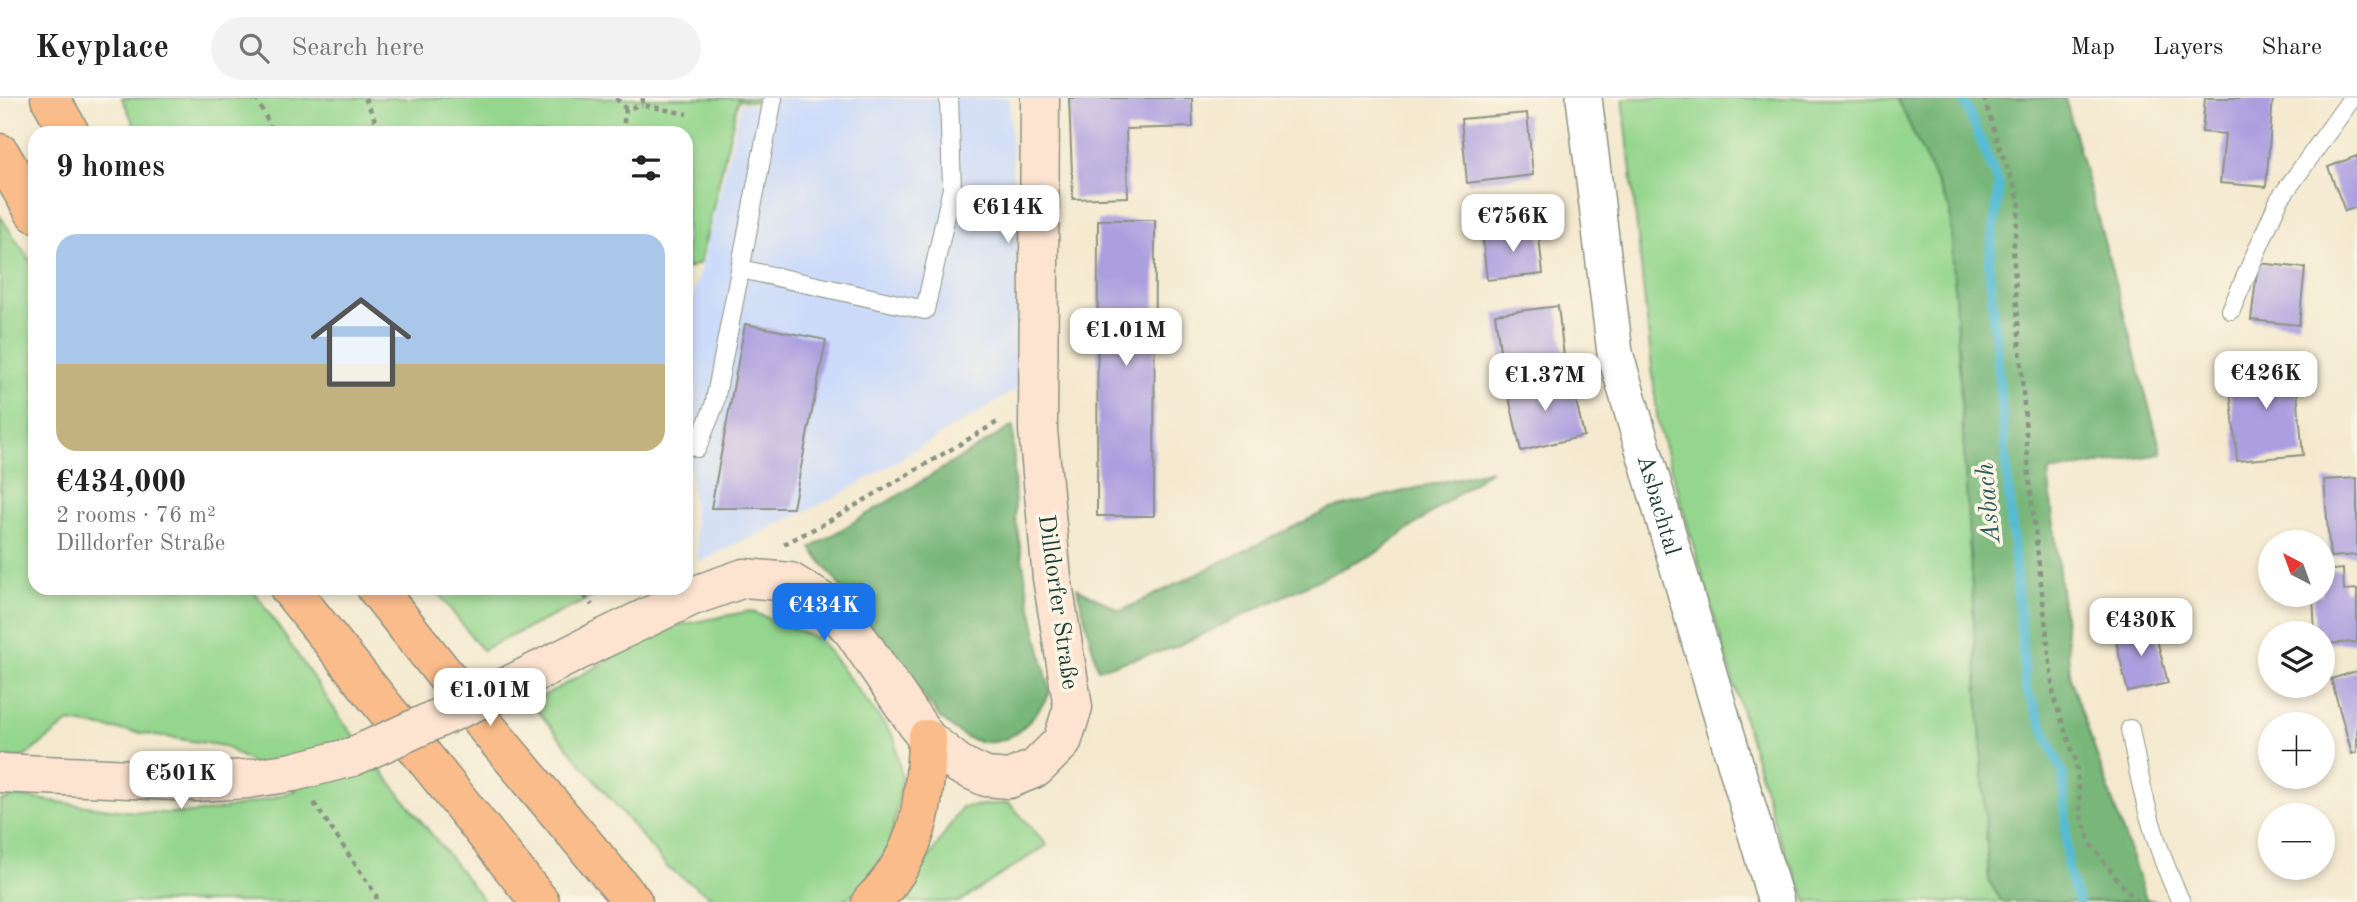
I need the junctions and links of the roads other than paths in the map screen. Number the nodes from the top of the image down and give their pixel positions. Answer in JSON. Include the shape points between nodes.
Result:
{"nodes":[{"id":1,"x":50,"y":98,"type":"edge"},
{"id":2,"x":773,"y":98,"type":"edge"},
{"id":3,"x":949,"y":98,"type":"edge"},
{"id":4,"x":1040,"y":98,"type":"edge"},
{"id":5,"x":1584,"y":98,"type":"edge"},
{"id":6,"x":2352,"y":98,"type":"edge"},
{"id":7,"x":66,"y":126,"type":"edge"},
{"id":8,"x":0,"y":153,"type":"edge"},
{"id":9,"x":28,"y":201,"type":"edge"},
{"id":10,"x":741,"y":269,"type":"junction"},
{"id":11,"x":2231,"y":310,"type":"dead end"},
{"id":12,"x":697,"y":448,"type":"dead end"},
{"id":13,"x":295,"y":595,"type":"edge"},
{"id":14,"x":382,"y":595,"type":"edge"},
{"id":15,"x":2130,"y":729,"type":"dead end"},
{"id":16,"x":928,"y":739,"type":"junction"},
{"id":17,"x":0,"y":773,"type":"edge"},
{"id":18,"x":593,"y":855,"type":"junction"},
{"id":19,"x":540,"y":902,"type":"edge"},
{"id":20,"x":633,"y":902,"type":"edge"},
{"id":21,"x":655,"y":902,"type":"edge"},
{"id":22,"x":871,"y":902,"type":"edge"},
{"id":23,"x":1776,"y":902,"type":"edge"},
{"id":24,"x":2182,"y":902,"type":"edge"}],
"edges":[{"from":1,"to":7,"type":"highway"},
{"from":2,"to":10,"type":"lane"},
{"from":3,"to":10,"type":"lane","via":[[952,188],[925,310]]},
{"from":4,"to":16,"type":"main road","name":"Dilldorfer Straße","via":[[1038,430],[1052,579],[1073,707],[1062,742],[1035,768],[1009,779],[986,778],[960,765]]},
{"from":5,"to":23,"type":"street","name":"Asbachtal","via":[[1615,353]]},
{"from":6,"to":11,"type":"lane","via":[[2279,200]]},
{"from":8,"to":9,"type":"highway"},
{"from":10,"to":12,"type":"lane","via":[[714,406]]},
{"from":13,"to":19,"type":"highway"},
{"from":14,"to":18,"type":"highway"},
{"from":15,"to":24,"type":"lane","via":[[2154,836]]},
{"from":16,"to":17,"type":"main road","name":"Dilldorfer Straße","bridge":true,"via":[[853,631],[831,607],[790,582],[744,578],[690,597],[352,757],[293,772],[197,782]]},
{"from":16,"to":22,"type":"highway","via":[[925,796],[915,836],[884,890]]},
{"from":18,"to":20,"type":"highway"},
{"from":18,"to":21,"type":"highway"}]}
